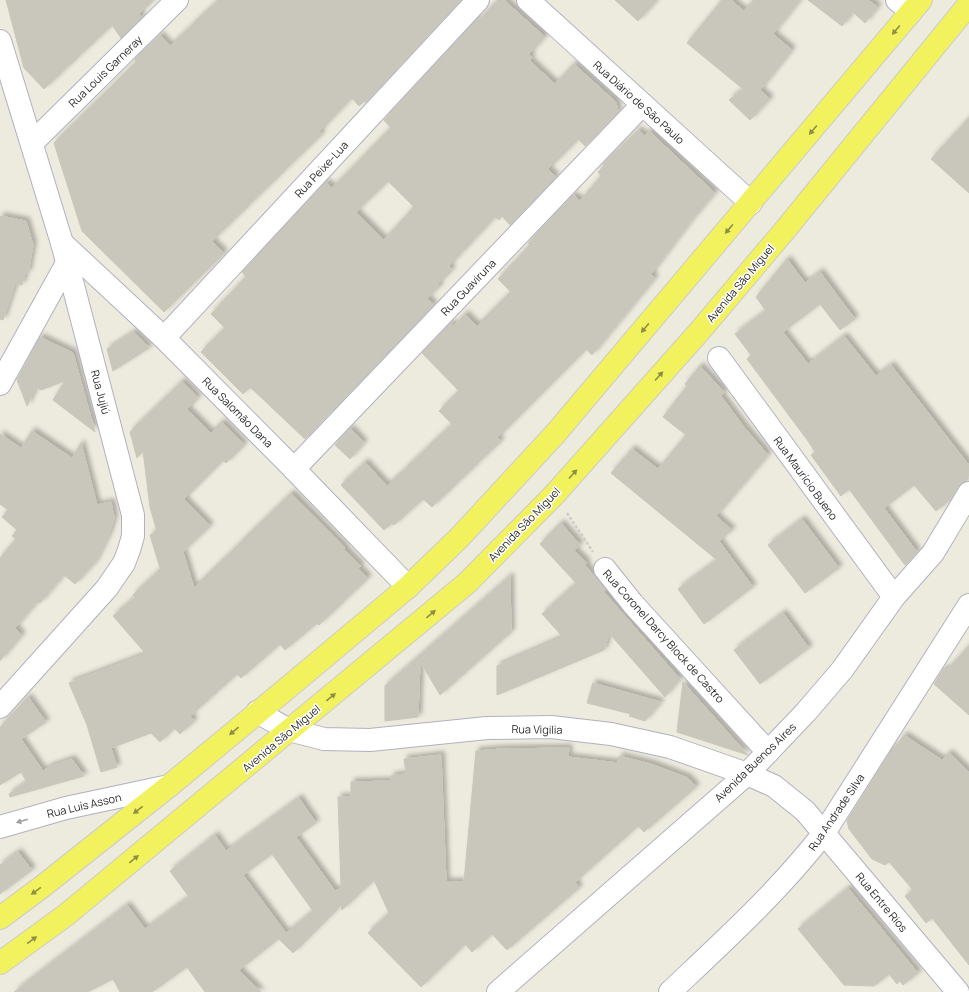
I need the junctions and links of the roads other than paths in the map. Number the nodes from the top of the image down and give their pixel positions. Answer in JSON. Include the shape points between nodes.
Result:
{"nodes":[{"id":1,"x":177,"y":0,"type":"edge"},
{"id":2,"x":478,"y":0,"type":"edge"},
{"id":3,"x":528,"y":0,"type":"edge"},
{"id":4,"x":910,"y":4,"type":"edge"},
{"id":5,"x":969,"y":4,"type":"edge"},
{"id":6,"x":0,"y":41,"type":"edge"},
{"id":7,"x":7,"y":84,"type":"edge"},
{"id":8,"x":642,"y":105,"type":"junction"},
{"id":9,"x":32,"y":143,"type":"junction"},
{"id":10,"x":751,"y":203,"type":"junction"},
{"id":11,"x":64,"y":253,"type":"junction"},
{"id":12,"x":164,"y":338,"type":"junction"},
{"id":13,"x":719,"y":358,"type":"dead end"},
{"id":14,"x":0,"y":384,"type":"edge"},
{"id":15,"x":294,"y":469,"type":"junction"},
{"id":16,"x":969,"y":493,"type":"edge"},
{"id":17,"x":605,"y":569,"type":"road end"},
{"id":18,"x":408,"y":587,"type":"junction"},
{"id":19,"x":894,"y":597,"type":"junction"},
{"id":20,"x":969,"y":605,"type":"edge"},
{"id":21,"x":0,"y":707,"type":"edge"},
{"id":22,"x":257,"y":712,"type":"junction"},
{"id":23,"x":289,"y":730,"type":"junction"},
{"id":24,"x":768,"y":752,"type":"junction"},
{"id":25,"x":747,"y":774,"type":"junction"},
{"id":26,"x":169,"y":786,"type":"junction"},
{"id":27,"x":805,"y":811,"type":"joint"},
{"id":28,"x":0,"y":827,"type":"edge"},
{"id":29,"x":824,"y":833,"type":"junction"},
{"id":30,"x":0,"y":918,"type":"edge"},
{"id":31,"x":0,"y":963,"type":"edge"},
{"id":32,"x":498,"y":992,"type":"edge"},
{"id":33,"x":670,"y":992,"type":"edge"},
{"id":34,"x":958,"y":992,"type":"edge"}],
"edges":[{"from":1,"to":9,"type":"street","name":"Rua Louis Garneray"},
{"from":2,"to":12,"type":"street","name":"Rua Peixe-Lua"},
{"from":3,"to":8,"type":"street","name":"Rua Diário de São Paulo"},
{"from":4,"to":10,"type":"main road","one_way":true},
{"from":23,"to":5,"type":"main road","name":"Avenida São Miguel","one_way":true,"via":[[467,583],[554,495],[780,236]]},
{"from":6,"to":7,"type":"street","name":"Rua Jujiú"},
{"from":7,"to":9,"type":"street","name":"Rua Jujiú"},
{"from":8,"to":10,"type":"street","name":"Rua Diário de São Paulo"},
{"from":8,"to":15,"type":"street","name":"Rua Guaviruna"},
{"from":9,"to":11,"type":"street","name":"Rua Jujiú"},
{"from":10,"to":18,"type":"main road","one_way":true,"via":[[556,433],[481,515]]},
{"from":11,"to":12,"type":"street","name":"Rua Salomão Dana"},
{"from":11,"to":14,"type":"street"},
{"from":11,"to":21,"type":"street","name":"Rua Jujiú","via":[[126,485],[133,515],[132,536],[124,563],[107,588]]},
{"from":12,"to":15,"type":"street","name":"Rua Salomão Dana"},
{"from":13,"to":19,"type":"street","name":"Rua Maurício Bueno"},
{"from":15,"to":18,"type":"street","name":"Rua Salomão Dana"},
{"from":16,"to":19,"type":"street","name":"Avenida Buenos Aires","via":[[932,553]]},
{"from":17,"to":24,"type":"street","name":"Rua Coronel Darcy Block de Castro"},
{"from":18,"to":22,"type":"main road"},
{"from":19,"to":24,"type":"street","name":"Avenida Buenos Aires","via":[[842,670]]},
{"from":20,"to":29,"type":"street","name":"Rua Andrade Silva"},
{"from":22,"to":23,"type":"street","name":"Rua Vigilia"},
{"from":22,"to":26,"type":"main road","one_way":true},
{"from":23,"to":25,"type":"street","name":"Rua Vigilia","via":[[324,739],[370,740],[487,728],[551,728],[612,734],[670,747]]},
{"from":31,"to":23,"type":"main road","name":"Avenida São Miguel","one_way":true,"via":[[66,915]]},
{"from":24,"to":25,"type":"street","name":"Avenida Buenos Aires"},
{"from":25,"to":27,"type":"street","name":"Rua Vigilia","via":[[774,786]]},
{"from":25,"to":32,"type":"street","name":"Avenida Buenos Aires"},
{"from":26,"to":28,"type":"street","name":"Rua Luís Asson","one_way":true,"via":[[66,808]]},
{"from":26,"to":30,"type":"main road","one_way":true},
{"from":27,"to":29,"type":"street","name":"Rua Entre Rios"},
{"from":29,"to":33,"type":"street","name":"Rua Andrade Silva","via":[[748,919]]},
{"from":29,"to":34,"type":"street","name":"Rua Entre Rios"}]}
